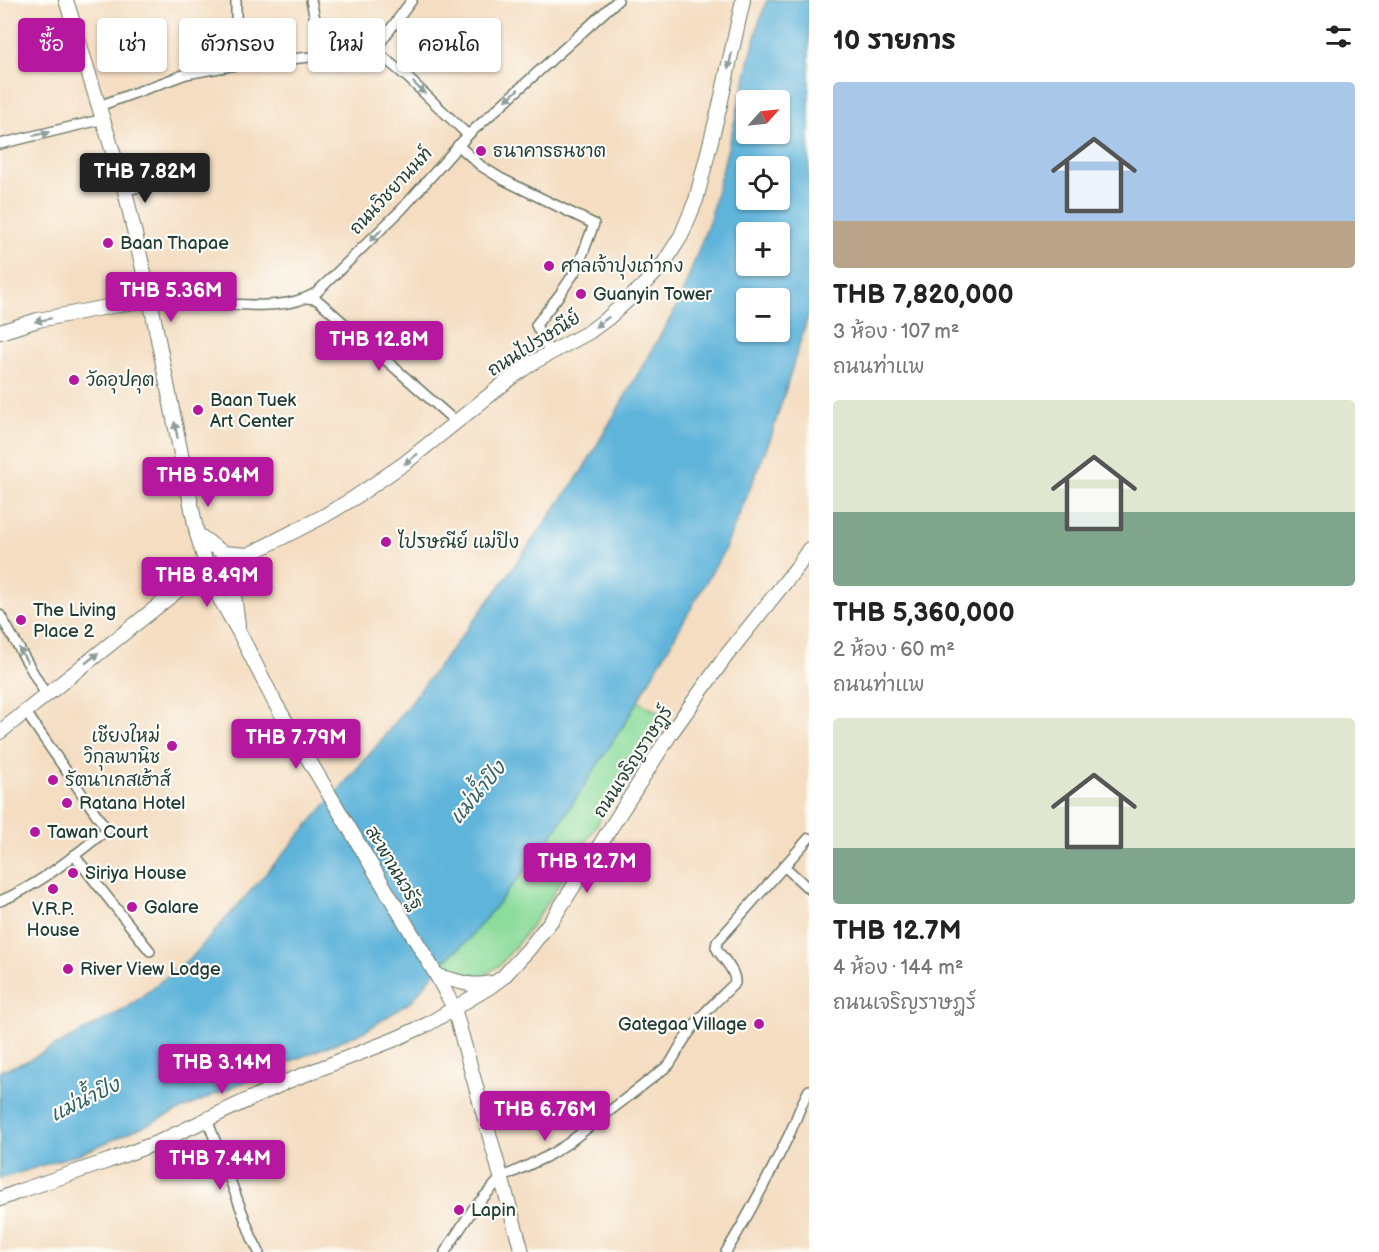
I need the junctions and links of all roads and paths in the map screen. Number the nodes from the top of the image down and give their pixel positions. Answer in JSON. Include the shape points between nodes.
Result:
{"nodes":[{"id":1,"x":66,"y":0,"type":"edge"},
{"id":2,"x":236,"y":0,"type":"edge"},
{"id":3,"x":311,"y":0,"type":"edge"},
{"id":4,"x":412,"y":0,"type":"edge"},
{"id":5,"x":618,"y":0,"type":"edge"},
{"id":6,"x":739,"y":1,"type":"edge"},
{"id":7,"x":236,"y":18,"type":"edge"},
{"id":8,"x":315,"y":18,"type":"edge"},
{"id":9,"x":385,"y":36,"type":"edge"},
{"id":10,"x":385,"y":58,"type":"edge"},
{"id":11,"x":197,"y":72,"type":"edge"},
{"id":12,"x":101,"y":112,"type":"junction"},
{"id":13,"x":468,"y":135,"type":"junction"},
{"id":14,"x":0,"y":144,"type":"edge"},
{"id":15,"x":458,"y":145,"type":"junction"},
{"id":16,"x":204,"y":174,"type":"dead end"},
{"id":17,"x":125,"y":191,"type":"junction"},
{"id":18,"x":320,"y":291,"type":"junction"},
{"id":19,"x":307,"y":298,"type":"junction"},
{"id":20,"x":150,"y":299,"type":"junction"},
{"id":21,"x":320,"y":302,"type":"junction"},
{"id":22,"x":0,"y":332,"type":"edge"},
{"id":23,"x":550,"y":353,"type":"junction"},
{"id":24,"x":456,"y":422,"type":"junction"},
{"id":25,"x":197,"y":534,"type":"junction"},
{"id":26,"x":809,"y":549,"type":"edge"},
{"id":27,"x":248,"y":555,"type":"junction"},
{"id":28,"x":207,"y":567,"type":"junction"},
{"id":29,"x":0,"y":615,"type":"edge"},
{"id":30,"x":239,"y":632,"type":"junction"},
{"id":31,"x":46,"y":695,"type":"junction"},
{"id":32,"x":25,"y":711,"type":"junction"},
{"id":33,"x":0,"y":732,"type":"edge"},
{"id":34,"x":809,"y":838,"type":"edge"},
{"id":35,"x":74,"y":855,"type":"junction"},
{"id":36,"x":784,"y":866,"type":"junction"},
{"id":37,"x":809,"y":889,"type":"edge"},
{"id":38,"x":0,"y":901,"type":"edge"},
{"id":39,"x":150,"y":951,"type":"dead end"},
{"id":40,"x":437,"y":976,"type":"junction"},
{"id":41,"x":503,"y":976,"type":"junction"},
{"id":42,"x":454,"y":1008,"type":"junction"},
{"id":43,"x":809,"y":1090,"type":"edge"},
{"id":44,"x":207,"y":1119,"type":"junction"},
{"id":45,"x":501,"y":1178,"type":"junction"},
{"id":46,"x":0,"y":1199,"type":"edge"},
{"id":47,"x":259,"y":1252,"type":"edge"},
{"id":48,"x":445,"y":1252,"type":"edge"},
{"id":49,"x":522,"y":1252,"type":"edge"},
{"id":50,"x":726,"y":1252,"type":"edge"}],
"edges":[{"from":1,"to":12,"type":"main road","name":"สะพานนวรัฐ"},
{"from":2,"to":7,"type":"street"},
{"from":3,"to":8,"type":"street"},
{"from":4,"to":9,"type":"street"},
{"from":5,"to":13,"type":"street","name":"ถนนวิชยานนท์","one_way":true},
{"from":6,"to":23,"type":"main road","name":"ถนนไปรษณีย์","one_way":true,"via":[[704,173],[681,236],[664,262],[623,305],[589,332]]},
{"from":10,"to":13,"type":"street","one_way":true},
{"from":11,"to":12,"type":"street"},
{"from":14,"to":12,"type":"street","one_way":true},
{"from":12,"to":17,"type":"main road","name":"สะพานนวรัฐ"},
{"from":13,"to":15,"type":"street","name":"ถนนวิชยานนท์"},
{"from":15,"to":18,"type":"street","name":"ถนนวิชยานนท์","one_way":true,"via":[[402,209]]},
{"from":15,"to":23,"type":"street","via":[[502,179],[594,224],[577,268],[536,325]]},
{"from":16,"to":17,"type":"street"},
{"from":17,"to":20,"type":"main road","name":"สะพานนวรัฐ"},
{"from":18,"to":19,"type":"street","name":"ถนนวิชยานนท์"},
{"from":18,"to":21,"type":"street"},
{"from":19,"to":20,"type":"street","name":"ถนนวิชยานนท์","via":[[273,305]]},
{"from":19,"to":21,"type":"street"},
{"from":20,"to":22,"type":"main road","one_way":true,"via":[[38,320]]},
{"from":25,"to":20,"type":"main road","name":"สะพานนวรัฐ","one_way":true},
{"from":21,"to":24,"type":"street"},
{"from":23,"to":24,"type":"main road","name":"ถนนไปรษณีย์"},
{"from":24,"to":27,"type":"main road","name":"ถนนไปรษณีย์","one_way":true,"via":[[354,498]]},
{"from":25,"to":27,"type":"main road","via":[[223,553]]},
{"from":25,"to":28,"type":"main road","name":"สะพานนวรัฐ"},
{"from":26,"to":41,"type":"main road","name":"ถนนเจริญราษฎร์","via":[[671,733],[554,917]]},
{"from":27,"to":30,"type":"main road","via":[[237,569],[233,587]]},
{"from":28,"to":30,"type":"main road","name":"สะพานนวรัฐ"},
{"from":31,"to":28,"type":"main road","one_way":true},
{"from":31,"to":29,"type":"street","one_way":true},
{"from":30,"to":40,"type":"main road","name":"สะพานนวรัฐ","via":[[275,703]]},
{"from":31,"to":32,"type":"main road"},
{"from":32,"to":33,"type":"main road"},
{"from":32,"to":35,"type":"street","via":[[107,830]]},
{"from":34,"to":36,"type":"street"},
{"from":35,"to":38,"type":"street","via":[[18,894]]},
{"from":35,"to":39,"type":"street"},
{"from":36,"to":37,"type":"street"},
{"from":36,"to":45,"type":"street","via":[[717,942],[718,951],[735,975],[735,983],[699,1019],[669,1065],[567,1144]]},
{"from":40,"to":41,"type":"main road","via":[[477,986]]},
{"from":40,"to":42,"type":"main road","name":"สะพานนวรัฐ"},
{"from":41,"to":42,"type":"main road","name":"ถนนเจริญราษฎร์"},
{"from":42,"to":44,"type":"main road","name":"ถนนเจริญราษฎร์","via":[[393,1040],[288,1081]]},
{"from":42,"to":45,"type":"main road","name":"สะพานนวรัฐ"},
{"from":43,"to":50,"type":"street"},
{"from":44,"to":46,"type":"main road","name":"ถนนเจริญราษฎร์","via":[[159,1142]]},
{"from":44,"to":47,"type":"street"},
{"from":45,"to":48,"type":"street","via":[[473,1209]]},
{"from":45,"to":49,"type":"main road","name":"สะพานนวรัฐ"}]}
